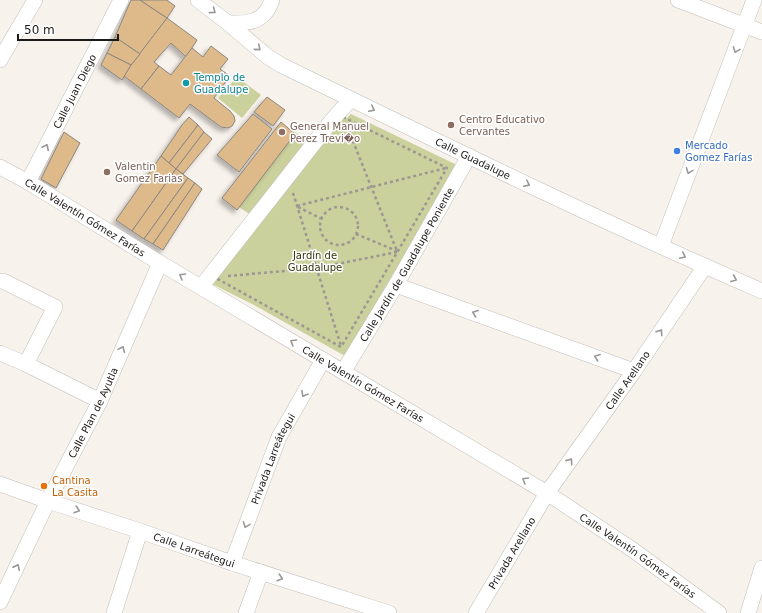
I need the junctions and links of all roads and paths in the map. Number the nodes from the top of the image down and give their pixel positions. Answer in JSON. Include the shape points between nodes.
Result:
{"nodes":[{"id":1,"x":35,"y":0,"type":"edge"},
{"id":2,"x":121,"y":0,"type":"edge"},
{"id":3,"x":198,"y":0,"type":"edge"},
{"id":4,"x":272,"y":0,"type":"edge"},
{"id":5,"x":678,"y":0,"type":"edge"},
{"id":6,"x":754,"y":0,"type":"edge"},
{"id":7,"x":228,"y":23,"type":"junction"},
{"id":8,"x":745,"y":25,"type":"junction"},
{"id":9,"x":762,"y":32,"type":"edge"},
{"id":10,"x":0,"y":60,"type":"edge"},
{"id":11,"x":351,"y":99,"type":"junction"},
{"id":12,"x":343,"y":117,"type":"junction"},
{"id":13,"x":469,"y":156,"type":"junction"},
{"id":14,"x":0,"y":167,"type":"edge"},
{"id":15,"x":447,"y":168,"type":"junction"},
{"id":16,"x":28,"y":182,"type":"junction"},
{"id":17,"x":290,"y":182,"type":"junction"},
{"id":18,"x":371,"y":187,"type":"junction"},
{"id":19,"x":297,"y":206,"type":"junction"},
{"id":20,"x":322,"y":218,"type":"junction"},
{"id":21,"x":356,"y":234,"type":"junction"},
{"id":22,"x":660,"y":246,"type":"junction"},
{"id":23,"x":398,"y":252,"type":"junction"},
{"id":24,"x":160,"y":263,"type":"junction"},
{"id":25,"x":705,"y":266,"type":"junction"},
{"id":26,"x":317,"y":268,"type":"junction"},
{"id":27,"x":214,"y":277,"type":"junction"},
{"id":28,"x":3,"y":281,"type":"dead end"},
{"id":29,"x":396,"y":285,"type":"junction"},
{"id":30,"x":201,"y":287,"type":"junction"},
{"id":31,"x":762,"y":291,"type":"edge"},
{"id":32,"x":341,"y":347,"type":"junction"},
{"id":33,"x":0,"y":353,"type":"edge"},
{"id":34,"x":323,"y":360,"type":"junction"},
{"id":35,"x":26,"y":364,"type":"junction"},
{"id":36,"x":634,"y":371,"type":"junction"},
{"id":37,"x":343,"y":372,"type":"junction"},
{"id":38,"x":100,"y":400,"type":"junction"},
{"id":39,"x":0,"y":484,"type":"edge"},
{"id":40,"x":547,"y":493,"type":"junction"},
{"id":41,"x":48,"y":501,"type":"junction"},
{"id":42,"x":140,"y":531,"type":"junction"},
{"id":43,"x":232,"y":563,"type":"junction"},
{"id":44,"x":762,"y":568,"type":"edge"},
{"id":45,"x":261,"y":572,"type":"junction"},
{"id":46,"x":0,"y":602,"type":"edge"},
{"id":47,"x":114,"y":613,"type":"edge"},
{"id":48,"x":246,"y":613,"type":"edge"},
{"id":49,"x":389,"y":613,"type":"edge"},
{"id":50,"x":476,"y":613,"type":"edge"},
{"id":51,"x":719,"y":613,"type":"edge"},
{"id":52,"x":748,"y":613,"type":"edge"}],
"edges":[{"from":1,"to":10,"type":"street"},
{"from":16,"to":2,"type":"street","name":"Calle Juan Diego","one_way":true},
{"from":3,"to":7,"type":"street","name":"Calle Guadalupe","one_way":true},
{"from":4,"to":7,"type":"street","via":[[265,13],[258,19],[249,23]]},
{"from":5,"to":8,"type":"street"},
{"from":6,"to":8,"type":"street"},
{"from":7,"to":11,"type":"street","name":"Calle Guadalupe","one_way":true,"via":[[268,57]]},
{"from":8,"to":9,"type":"street"},
{"from":8,"to":22,"type":"street","one_way":true},
{"from":11,"to":13,"type":"street","name":"Calle Guadalupe","one_way":true},
{"from":11,"to":30,"type":"street"},
{"from":12,"to":15,"type":"path"},
{"from":12,"to":17,"type":"path"},
{"from":12,"to":18,"type":"path"},
{"from":13,"to":22,"type":"street","name":"Calle Guadalupe","one_way":true},
{"from":13,"to":29,"type":"street","name":"Calle Jardín de Guadalupe Poniente"},
{"from":14,"to":16,"type":"street","name":"Calle Valentín Gómez Farías"},
{"from":15,"to":18,"type":"path"},
{"from":15,"to":23,"type":"path"},
{"from":16,"to":24,"type":"street","name":"Calle Valentín Gómez Farías"},
{"from":17,"to":19,"type":"path"},
{"from":17,"to":27,"type":"path"},
{"from":18,"to":19,"type":"path"},
{"from":18,"to":23,"type":"path"},
{"from":19,"to":20,"type":"path"},
{"from":19,"to":26,"type":"path"},
{"from":20,"to":21,"type":"path","via":[[334,208],[346,209],[358,222]]},
{"from":20,"to":21,"type":"path","via":[[320,227],[325,239],[330,242],[342,245],[348,243]]},
{"from":21,"to":23,"type":"path"},
{"from":22,"to":25,"type":"street","name":"Calle Guadalupe","one_way":true},
{"from":23,"to":26,"type":"path"},
{"from":23,"to":32,"type":"path"},
{"from":30,"to":24,"type":"street","name":"Calle Valentín Gómez Farías","one_way":true},
{"from":38,"to":24,"type":"street","name":"Calle Plan de Ayutla","one_way":true},
{"from":25,"to":31,"type":"street","name":"Calle Guadalupe","one_way":true},
{"from":36,"to":25,"type":"street","name":"Calle Arellano","one_way":true},
{"from":26,"to":27,"type":"path"},
{"from":26,"to":32,"type":"path"},
{"from":27,"to":32,"type":"path"},
{"from":28,"to":35,"type":"street","via":[[55,307]]},
{"from":36,"to":29,"type":"street","one_way":true},
{"from":29,"to":37,"type":"street","name":"Calle Jardín de Guadalupe Poniente"},
{"from":34,"to":30,"type":"street","name":"Calle Valentín Gómez Farías","one_way":true},
{"from":33,"to":35,"type":"street"},
{"from":34,"to":37,"type":"street","name":"Calle Valentín Gómez Farías"},
{"from":34,"to":43,"type":"street","name":"Privada Larreátegui","one_way":true,"via":[[279,437]]},
{"from":35,"to":38,"type":"street"},
{"from":40,"to":36,"type":"street","name":"Calle Arellano","one_way":true},
{"from":40,"to":37,"type":"street","name":"Calle Valentín Gómez Farías","one_way":true},
{"from":38,"to":41,"type":"street","name":"Calle Plan de Ayutla"},
{"from":39,"to":41,"type":"street","name":"Calle Larreátegui"},
{"from":40,"to":50,"type":"street","name":"Privada Arellano"},
{"from":40,"to":51,"type":"street","name":"Calle Valentín Gómez Farías","via":[[633,550]]},
{"from":41,"to":42,"type":"street","name":"Calle Larreátegui","one_way":true},
{"from":46,"to":41,"type":"street","name":"Calle Plan de Ayutla","one_way":true},
{"from":42,"to":43,"type":"street","name":"Calle Larreátegui"},
{"from":42,"to":47,"type":"street"},
{"from":43,"to":45,"type":"street","name":"Calle Larreátegui"},
{"from":44,"to":52,"type":"street"},
{"from":45,"to":48,"type":"street"},
{"from":45,"to":49,"type":"street","name":"Calle Larreátegui","one_way":true}]}
